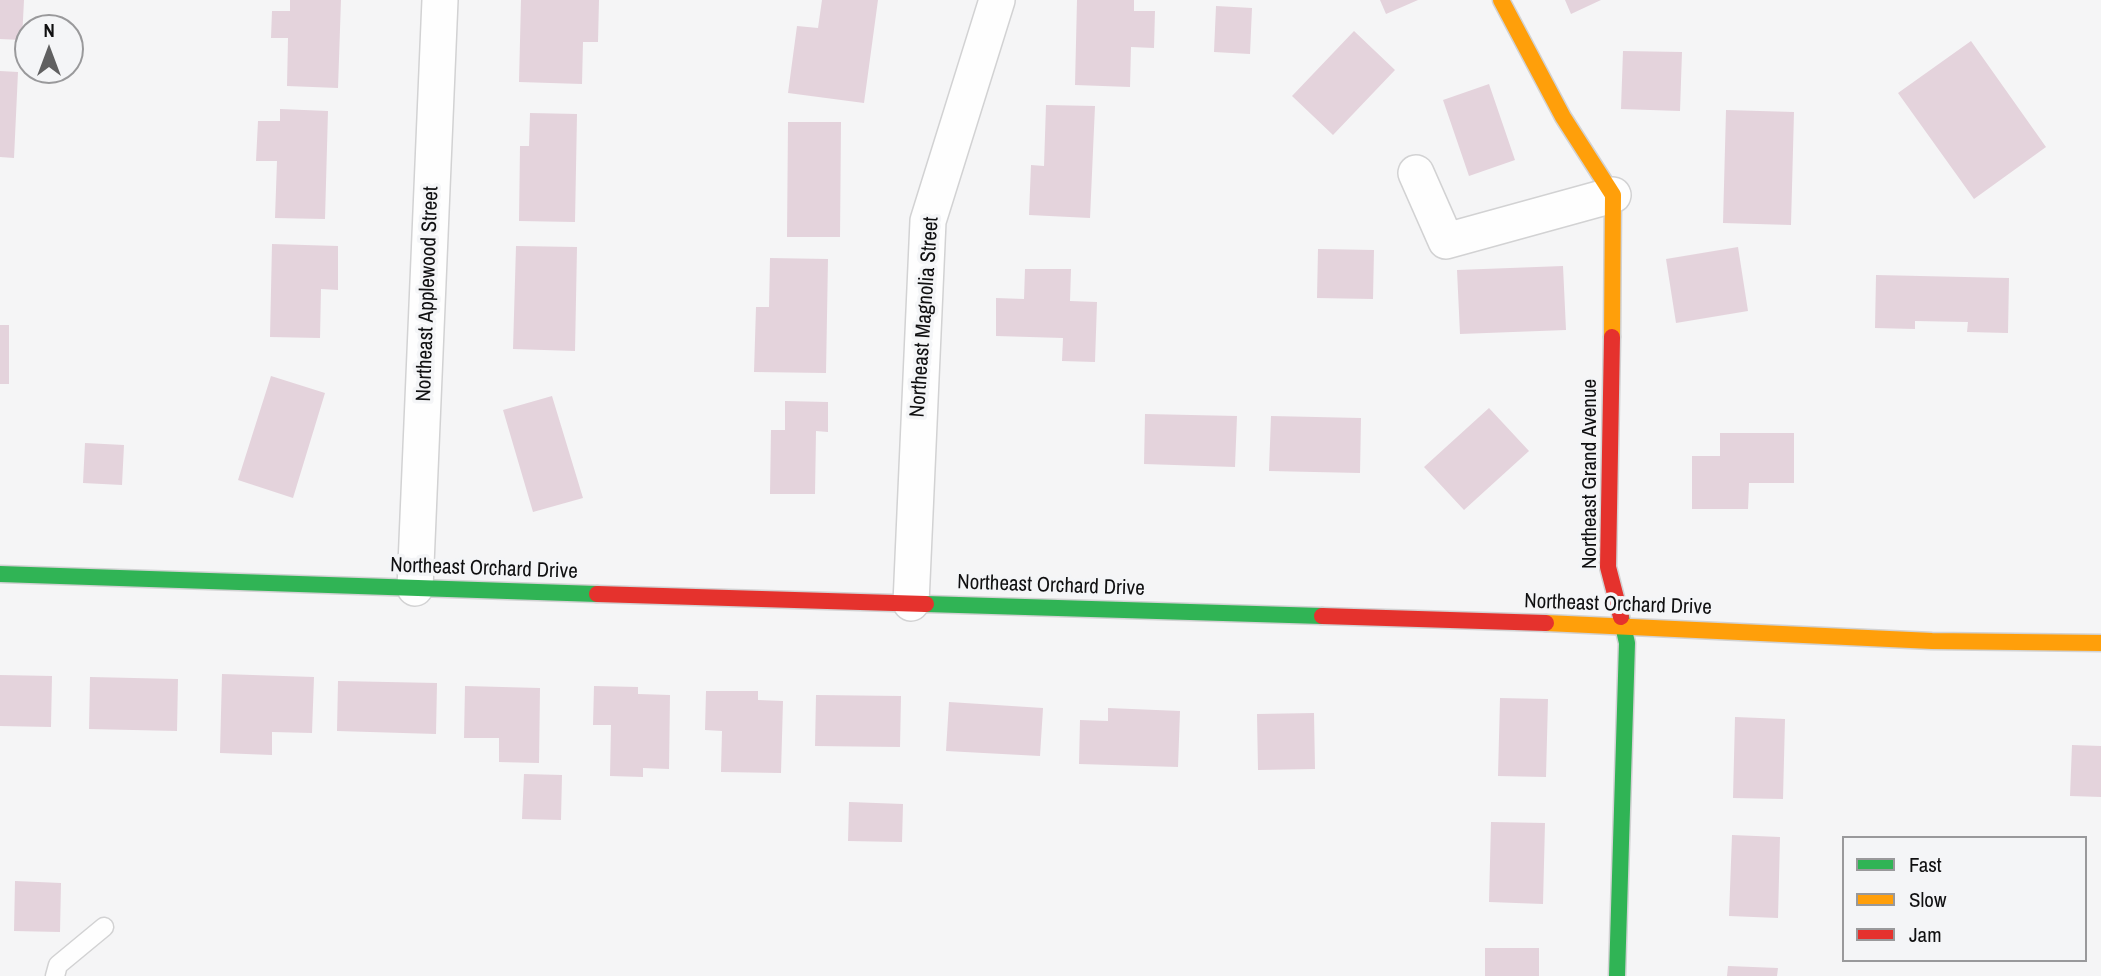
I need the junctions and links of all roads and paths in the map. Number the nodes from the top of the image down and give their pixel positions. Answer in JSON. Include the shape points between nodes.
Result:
{"nodes":[{"id":1,"x":440,"y":0,"type":"edge"},
{"id":2,"x":997,"y":0,"type":"edge"},
{"id":3,"x":1501,"y":0,"type":"edge"},
{"id":4,"x":1416,"y":173,"type":"dead end"},
{"id":5,"x":1613,"y":195,"type":"junction"},
{"id":6,"x":0,"y":574,"type":"edge"},
{"id":7,"x":415,"y":588,"type":"junction"},
{"id":8,"x":911,"y":603,"type":"junction"},
{"id":9,"x":1623,"y":626,"type":"junction"},
{"id":10,"x":2101,"y":643,"type":"edge"},
{"id":11,"x":104,"y":927,"type":"dead end"},
{"id":12,"x":55,"y":976,"type":"edge"},
{"id":13,"x":1617,"y":976,"type":"edge"}],
"edges":[{"from":1,"to":7,"type":"street","name":"Northeast Applewood Street"},
{"from":2,"to":8,"type":"street","name":"Northeast Magnolia Street","via":[[928,221]]},
{"from":3,"to":5,"type":"street","via":[[1563,117]]},
{"from":4,"to":5,"type":"street","via":[[1446,241]]},
{"from":5,"to":9,"type":"street","name":"Northeast Grand Avenue","via":[[1608,567]]},
{"from":6,"to":7,"type":"street","name":"Northeast Orchard Drive"},
{"from":7,"to":8,"type":"street","name":"Northeast Orchard Drive"},
{"from":8,"to":9,"type":"street","name":"Northeast Orchard Drive"},
{"from":9,"to":10,"type":"street","name":"Northeast Orchard Drive","via":[[1932,641]]},
{"from":9,"to":13,"type":"street","name":"Northeast Grand Avenue","via":[[1627,643]]},
{"from":11,"to":12,"type":"lane","via":[[58,965]]}]}
